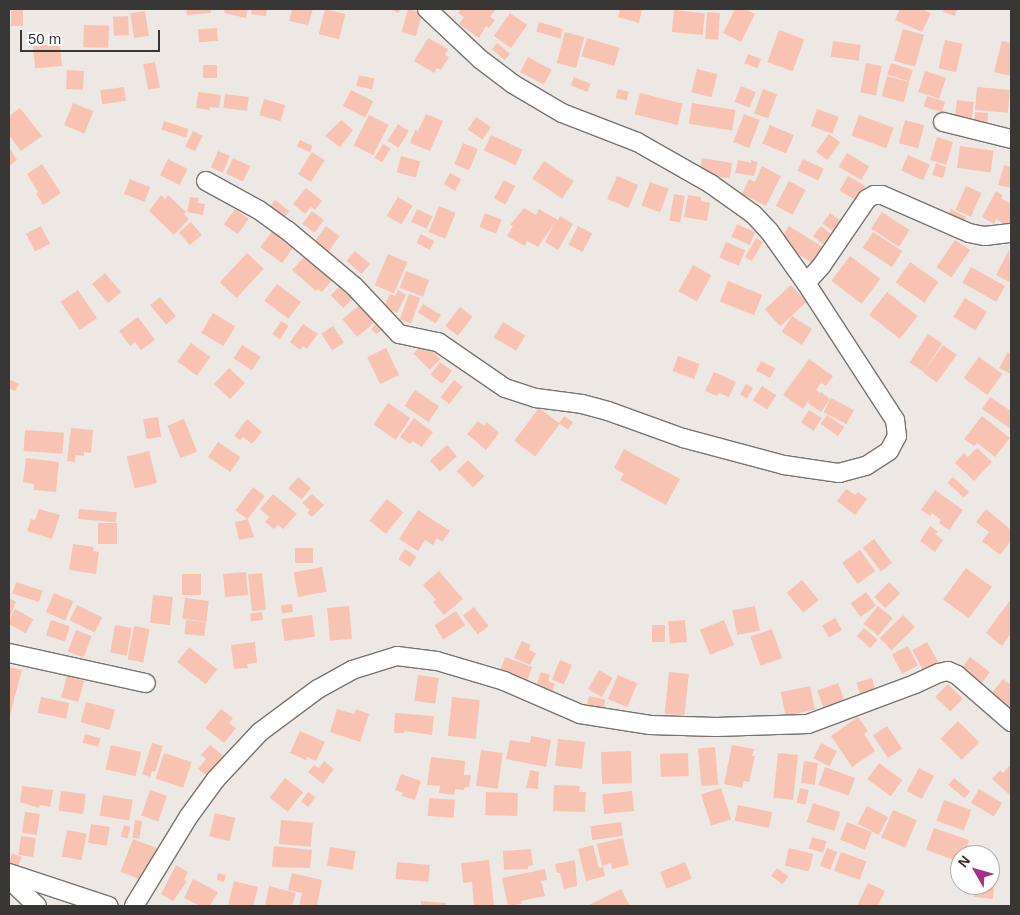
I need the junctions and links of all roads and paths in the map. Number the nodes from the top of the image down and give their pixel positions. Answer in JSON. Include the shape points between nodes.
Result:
{"nodes":[{"id":1,"x":427,"y":9,"type":"edge"},
{"id":2,"x":943,"y":122,"type":"dead end"},
{"id":3,"x":1011,"y":139,"type":"edge"},
{"id":4,"x":206,"y":181,"type":"dead end"},
{"id":5,"x":1011,"y":233,"type":"edge"},
{"id":6,"x":806,"y":283,"type":"junction"},
{"id":7,"x":9,"y":653,"type":"edge"},
{"id":8,"x":146,"y":683,"type":"dead end"},
{"id":9,"x":1011,"y":722,"type":"edge"},
{"id":10,"x":9,"y":874,"type":"edge"},
{"id":11,"x":9,"y":879,"type":"edge"},
{"id":12,"x":37,"y":906,"type":"edge"},
{"id":13,"x":109,"y":906,"type":"edge"},
{"id":14,"x":134,"y":906,"type":"edge"}],
"edges":[{"from":1,"to":6,"type":"street","via":[[480,59],[513,84],[562,113],[637,142],[735,200],[769,231]]},
{"from":2,"to":3,"type":"street"},
{"from":4,"to":6,"type":"street","via":[[259,210],[326,260],[399,334],[438,342],[505,388],[536,398],[608,411],[683,438],[751,457],[839,474],[866,466],[889,451],[897,436],[895,420]]},
{"from":5,"to":6,"type":"street","via":[[985,236],[969,233],[882,195],[874,195]]},
{"from":7,"to":8,"type":"street"},
{"from":9,"to":14,"type":"street","via":[[948,671],[808,724],[716,727],[650,725],[580,714],[504,681],[437,661],[397,656],[352,670],[318,689],[260,732],[216,779],[189,816]]},
{"from":10,"to":13,"type":"street"},
{"from":11,"to":12,"type":"street"}]}
